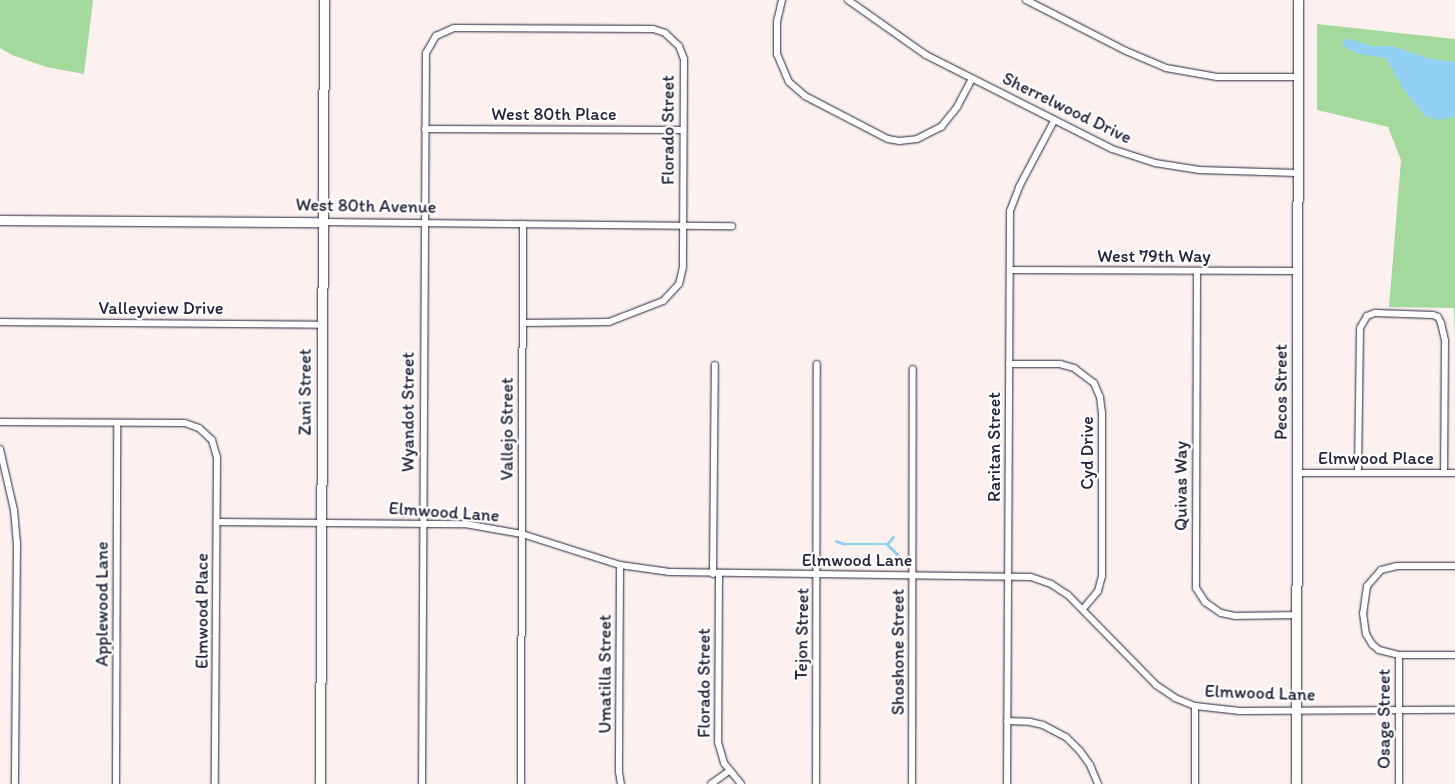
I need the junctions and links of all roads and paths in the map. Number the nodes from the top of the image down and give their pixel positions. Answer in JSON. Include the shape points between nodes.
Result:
{"nodes":[{"id":1,"x":324,"y":0,"type":"edge"},
{"id":2,"x":782,"y":0,"type":"edge"},
{"id":3,"x":848,"y":0,"type":"edge"},
{"id":4,"x":1026,"y":0,"type":"edge"},
{"id":5,"x":1298,"y":0,"type":"edge"},
{"id":6,"x":431,"y":42,"type":"joint"},
{"id":7,"x":1298,"y":77,"type":"junction"},
{"id":8,"x":972,"y":79,"type":"junction"},
{"id":9,"x":1054,"y":121,"type":"junction"},
{"id":10,"x":425,"y":129,"type":"junction"},
{"id":11,"x":683,"y":130,"type":"junction"},
{"id":12,"x":1297,"y":173,"type":"junction"},
{"id":13,"x":0,"y":220,"type":"edge"},
{"id":14,"x":322,"y":222,"type":"junction"},
{"id":15,"x":424,"y":223,"type":"junction"},
{"id":16,"x":523,"y":224,"type":"junction"},
{"id":17,"x":683,"y":225,"type":"junction"},
{"id":18,"x":732,"y":226,"type":"dead end"},
{"id":19,"x":1010,"y":270,"type":"junction"},
{"id":20,"x":1197,"y":271,"type":"junction"},
{"id":21,"x":1297,"y":271,"type":"junction"},
{"id":22,"x":0,"y":322,"type":"edge"},
{"id":23,"x":523,"y":323,"type":"junction"},
{"id":24,"x":322,"y":325,"type":"junction"},
{"id":25,"x":817,"y":364,"type":"dead end"},
{"id":26,"x":1009,"y":364,"type":"junction"},
{"id":27,"x":715,"y":365,"type":"dead end"},
{"id":28,"x":913,"y":369,"type":"dead end"},
{"id":29,"x":0,"y":422,"type":"edge"},
{"id":30,"x":117,"y":424,"type":"junction"},
{"id":31,"x":0,"y":449,"type":"edge"},
{"id":32,"x":1297,"y":473,"type":"junction"},
{"id":33,"x":1358,"y":473,"type":"junction"},
{"id":34,"x":1444,"y":473,"type":"junction"},
{"id":35,"x":1455,"y":473,"type":"edge"},
{"id":36,"x":218,"y":522,"type":"junction"},
{"id":37,"x":321,"y":522,"type":"junction"},
{"id":38,"x":423,"y":523,"type":"junction"},
{"id":39,"x":522,"y":534,"type":"junction"},
{"id":40,"x":620,"y":565,"type":"junction"},
{"id":41,"x":1455,"y":566,"type":"edge"},
{"id":42,"x":716,"y":574,"type":"junction"},
{"id":43,"x":818,"y":574,"type":"junction"},
{"id":44,"x":914,"y":575,"type":"junction"},
{"id":45,"x":1008,"y":576,"type":"junction"},
{"id":46,"x":1083,"y":609,"type":"junction"},
{"id":47,"x":1297,"y":615,"type":"junction"},
{"id":48,"x":1399,"y":655,"type":"junction"},
{"id":49,"x":1455,"y":655,"type":"edge"},
{"id":50,"x":1195,"y":706,"type":"junction"},
{"id":51,"x":1400,"y":710,"type":"junction"},
{"id":52,"x":1455,"y":710,"type":"edge"},
{"id":53,"x":1297,"y":711,"type":"junction"},
{"id":54,"x":1007,"y":721,"type":"junction"},
{"id":55,"x":729,"y":771,"type":"junction"},
{"id":56,"x":15,"y":784,"type":"edge"},
{"id":57,"x":116,"y":784,"type":"edge"},
{"id":58,"x":215,"y":784,"type":"edge"},
{"id":59,"x":320,"y":784,"type":"edge"},
{"id":60,"x":422,"y":784,"type":"edge"},
{"id":61,"x":521,"y":784,"type":"edge"},
{"id":62,"x":621,"y":784,"type":"edge"},
{"id":63,"x":711,"y":784,"type":"edge"},
{"id":64,"x":741,"y":784,"type":"edge"},
{"id":65,"x":816,"y":784,"type":"edge"},
{"id":66,"x":912,"y":784,"type":"edge"},
{"id":67,"x":1007,"y":784,"type":"edge"},
{"id":68,"x":1098,"y":784,"type":"edge"},
{"id":69,"x":1194,"y":784,"type":"edge"},
{"id":70,"x":1296,"y":784,"type":"edge"},
{"id":71,"x":1399,"y":784,"type":"edge"}],
"edges":[{"from":1,"to":14,"type":"street","name":"Zuni Street"},
{"from":2,"to":8,"type":"street","via":[[777,21],[778,54],[789,82],[805,96],[888,139],[917,139],[937,130],[957,107]]},
{"from":3,"to":8,"type":"street","name":"Sherrelwood Drive","via":[[926,55]]},
{"from":4,"to":7,"type":"street","via":[[1166,68],[1217,77]]},
{"from":5,"to":7,"type":"street","name":"Pecos Street"},
{"from":6,"to":10,"type":"street","name":"Wyandot Street","via":[[426,60]]},
{"from":6,"to":11,"type":"street","name":"Florado Street","via":[[442,32],[461,28],[653,29],[665,33],[679,46],[684,59]]},
{"from":7,"to":12,"type":"street","name":"Pecos Street"},
{"from":8,"to":9,"type":"street","name":"Sherrelwood Drive"},
{"from":9,"to":12,"type":"street","name":"Sherrelwood Drive","via":[[1107,147],[1155,163],[1199,170]]},
{"from":9,"to":19,"type":"street","name":"Raritan Street","via":[[1010,211]]},
{"from":10,"to":11,"type":"street","name":"West 80th Place"},
{"from":10,"to":15,"type":"street","name":"Wyandot Street"},
{"from":11,"to":17,"type":"street","name":"Florado Street"},
{"from":12,"to":21,"type":"street","name":"Pecos Street"},
{"from":13,"to":14,"type":"street","name":"West 80th Avenue"},
{"from":14,"to":15,"type":"street","name":"West 80th Avenue"},
{"from":14,"to":24,"type":"street","name":"Zuni Street"},
{"from":15,"to":16,"type":"street","name":"West 80th Avenue"},
{"from":15,"to":38,"type":"street","name":"Wyandot Street"},
{"from":16,"to":17,"type":"street","name":"West 80th Avenue"},
{"from":16,"to":23,"type":"street","name":"Vallejo Street"},
{"from":17,"to":18,"type":"street","name":"West 80th Avenue"},
{"from":17,"to":23,"type":"street","via":[[681,277],[676,288],[663,301],[603,323]]},
{"from":19,"to":20,"type":"street","name":"West 79th Way"},
{"from":19,"to":26,"type":"street","name":"Raritan Street"},
{"from":20,"to":21,"type":"street","name":"West 79th Way"},
{"from":20,"to":47,"type":"street","name":"Quivas Way","via":[[1196,588],[1205,602],[1221,613],[1235,616]]},
{"from":21,"to":32,"type":"street","name":"Pecos Street"},
{"from":22,"to":24,"type":"street","name":"Valleyview Drive"},
{"from":23,"to":39,"type":"street","name":"Vallejo Street"},
{"from":24,"to":37,"type":"street","name":"Zuni Street"},
{"from":25,"to":43,"type":"street","name":"Tejon Street"},
{"from":26,"to":45,"type":"street","name":"Raritan Street"},
{"from":26,"to":46,"type":"street","name":"Cyd Drive","via":[[1060,364],[1074,368],[1094,382],[1100,397],[1102,576],[1098,591]]},
{"from":27,"to":42,"type":"street","name":"Florado Street"},
{"from":28,"to":44,"type":"street","name":"Shoshone Street"},
{"from":29,"to":30,"type":"street"},
{"from":30,"to":36,"type":"street","name":"Elmwood Place","via":[[185,423],[199,428],[212,440],[217,457]]},
{"from":30,"to":57,"type":"street","name":"Applewood Lane"},
{"from":31,"to":56,"type":"street","via":[[14,510],[17,543]]},
{"from":32,"to":33,"type":"street","name":"Elmwood Place"},
{"from":32,"to":47,"type":"street","name":"Pecos Street"},
{"from":33,"to":34,"type":"street","name":"Elmwood Place"},
{"from":33,"to":34,"type":"street","via":[[1360,328],[1367,316],[1375,314],[1433,315],[1441,323],[1444,340]]},
{"from":34,"to":35,"type":"street","name":"Elmwood Place"},
{"from":36,"to":37,"type":"street","name":"Elmwood Lane"},
{"from":36,"to":58,"type":"street","name":"Elmwood Place"},
{"from":37,"to":38,"type":"street","name":"Elmwood Lane"},
{"from":37,"to":59,"type":"street","name":"Zuni Street"},
{"from":38,"to":39,"type":"street","name":"Elmwood Lane","via":[[472,525]]},
{"from":38,"to":60,"type":"street","name":"Wyandot Street"},
{"from":39,"to":40,"type":"street","name":"Elmwood Lane"},
{"from":39,"to":61,"type":"street","name":"Vallejo Street"},
{"from":40,"to":42,"type":"street","name":"Elmwood Lane","via":[[656,571]]},
{"from":40,"to":62,"type":"street","name":"Umatilla Street"},
{"from":41,"to":48,"type":"street","via":[[1387,568],[1374,576],[1367,586],[1363,612],[1366,634],[1380,650]]},
{"from":42,"to":43,"type":"street","name":"Elmwood Lane"},
{"from":42,"to":55,"type":"street","name":"Florado Street","via":[[718,735]]},
{"from":43,"to":44,"type":"street","name":"Elmwood Lane"},
{"from":43,"to":65,"type":"street","name":"Tejon Street"},
{"from":44,"to":45,"type":"street","name":"Elmwood Lane"},
{"from":44,"to":66,"type":"street","name":"Shoshone Street"},
{"from":45,"to":46,"type":"street","name":"Elmwood Lane","via":[[1030,577],[1051,584]]},
{"from":45,"to":54,"type":"street","name":"Raritan Street"},
{"from":46,"to":50,"type":"street","name":"Elmwood Lane","via":[[1156,685]]},
{"from":47,"to":53,"type":"street","name":"Pecos Street"},
{"from":48,"to":49,"type":"street"},
{"from":48,"to":51,"type":"street","name":"Osage Street"},
{"from":50,"to":53,"type":"street","name":"Elmwood Lane","via":[[1217,710]]},
{"from":50,"to":69,"type":"street"},
{"from":51,"to":52,"type":"street","name":"Elmwood Lane"},
{"from":51,"to":53,"type":"street","name":"Elmwood Lane"},
{"from":51,"to":71,"type":"street","name":"Osage Street"},
{"from":53,"to":70,"type":"street","name":"Pecos Street"},
{"from":54,"to":67,"type":"street","name":"Raritan Street"},
{"from":54,"to":68,"type":"street","via":[[1043,725],[1066,737],[1090,765]]},
{"from":55,"to":63,"type":"street"},
{"from":55,"to":64,"type":"street","name":"Florado Street"}]}
